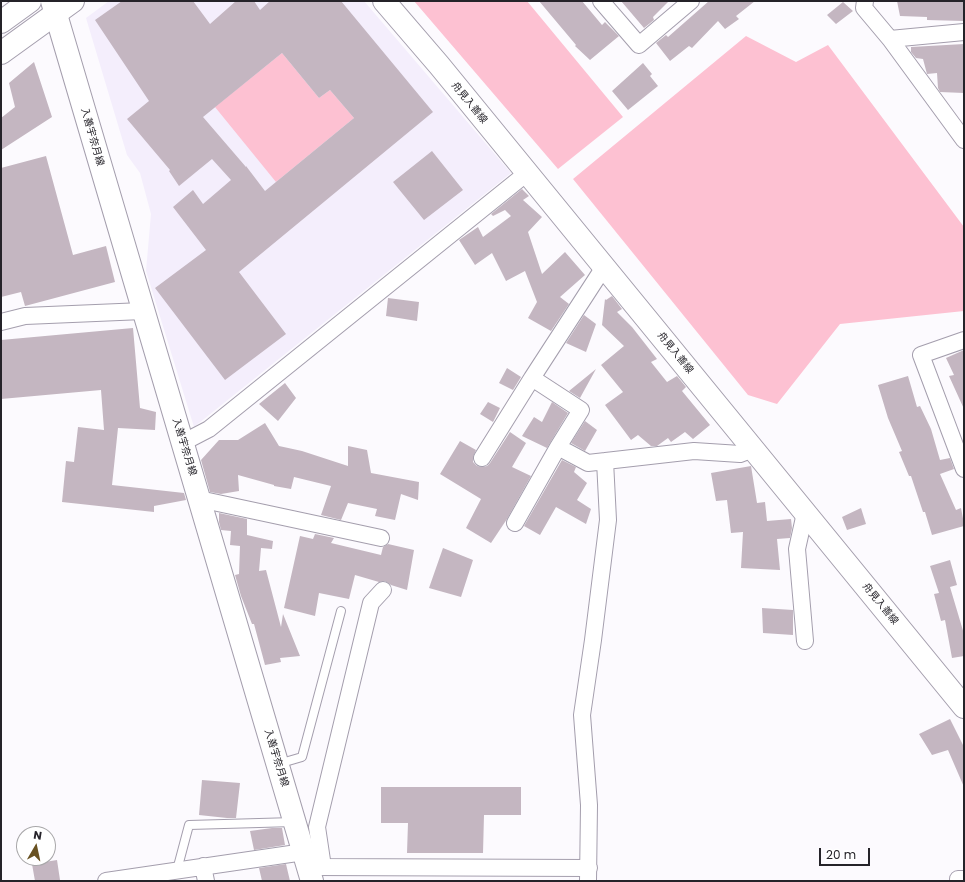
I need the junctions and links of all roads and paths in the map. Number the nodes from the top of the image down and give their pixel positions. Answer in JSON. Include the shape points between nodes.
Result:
{"nodes":[{"id":1,"x":30,"y":1,"type":"edge"},
{"id":2,"x":73,"y":1,"type":"edge"},
{"id":3,"x":384,"y":1,"type":"edge"},
{"id":4,"x":601,"y":1,"type":"edge"},
{"id":5,"x":691,"y":1,"type":"edge"},
{"id":6,"x":865,"y":1,"type":"edge"},
{"id":7,"x":53,"y":7,"type":"edge"},
{"id":8,"x":1,"y":22,"type":"edge"},
{"id":9,"x":964,"y":32,"type":"edge"},
{"id":10,"x":890,"y":39,"type":"junction"},
{"id":11,"x":1,"y":52,"type":"edge"},
{"id":12,"x":958,"y":123,"type":"edge"},
{"id":13,"x":964,"y":140,"type":"edge"},
{"id":14,"x":527,"y":173,"type":"junction"},
{"id":15,"x":604,"y":267,"type":"junction"},
{"id":16,"x":143,"y":311,"type":"junction"},
{"id":17,"x":1,"y":322,"type":"edge"},
{"id":18,"x":964,"y":340,"type":"edge"},
{"id":19,"x":532,"y":378,"type":"junction"},
{"id":20,"x":182,"y":443,"type":"junction"},
{"id":21,"x":558,"y":447,"type":"junction"},
{"id":22,"x":753,"y":449,"type":"junction"},
{"id":23,"x":482,"y":458,"type":"dead end"},
{"id":24,"x":605,"y":461,"type":"junction"},
{"id":25,"x":964,"y":469,"type":"edge"},
{"id":26,"x":199,"y":500,"type":"junction"},
{"id":27,"x":805,"y":513,"type":"junction"},
{"id":28,"x":515,"y":523,"type":"dead end"},
{"id":29,"x":381,"y":538,"type":"dead end"},
{"id":30,"x":383,"y":590,"type":"dead end"},
{"id":31,"x":340,"y":611,"type":"dead end"},
{"id":32,"x":805,"y":641,"type":"dead end"},
{"id":33,"x":964,"y":707,"type":"edge"},
{"id":34,"x":277,"y":764,"type":"junction"},
{"id":35,"x":295,"y":822,"type":"junction"},
{"id":36,"x":312,"y":867,"type":"edge"},
{"id":37,"x":177,"y":870,"type":"junction"},
{"id":38,"x":205,"y":873,"type":"edge"},
{"id":39,"x":589,"y":874,"type":"edge"},
{"id":40,"x":106,"y":881,"type":"edge"}],
"edges":[{"from":1,"to":8,"type":"main road"},
{"from":2,"to":7,"type":"main road"},
{"from":3,"to":14,"type":"main road","name":"舟見入善線"},
{"from":4,"to":5,"type":"street","via":[[639,45]]},
{"from":6,"to":10,"type":"street","via":[[864,8]]},
{"from":7,"to":11,"type":"main road"},
{"from":7,"to":16,"type":"main road","name":"入善宇奈月線"},
{"from":9,"to":10,"type":"street"},
{"from":10,"to":12,"type":"street"},
{"from":12,"to":13,"type":"street"},
{"from":14,"to":15,"type":"main road","name":"舟見入善線"},
{"from":14,"to":20,"type":"street","via":[[209,429]]},
{"from":15,"to":19,"type":"street"},
{"from":15,"to":22,"type":"main road","name":"舟見入善線"},
{"from":16,"to":17,"type":"street","via":[[25,316]]},
{"from":16,"to":20,"type":"main road","name":"入善宇奈月線"},
{"from":18,"to":25,"type":"street","via":[[921,355]]},
{"from":19,"to":21,"type":"street","via":[[581,410]]},
{"from":19,"to":23,"type":"street"},
{"from":20,"to":26,"type":"main road","name":"入善宇奈月線"},
{"from":21,"to":24,"type":"street","via":[[588,463]]},
{"from":21,"to":28,"type":"street"},
{"from":22,"to":24,"type":"street","via":[[740,454],[694,451]]},
{"from":22,"to":27,"type":"main road","name":"舟見入善線"},
{"from":24,"to":39,"type":"street","via":[[608,520],[582,715],[589,805]]},
{"from":26,"to":29,"type":"street"},
{"from":26,"to":34,"type":"main road","name":"入善宇奈月線"},
{"from":27,"to":32,"type":"street","via":[[798,548]]},
{"from":27,"to":33,"type":"main road","name":"舟見入善線"},
{"from":30,"to":36,"type":"street","via":[[371,603],[317,827]]},
{"from":31,"to":34,"type":"lane","via":[[302,757]]},
{"from":34,"to":35,"type":"main road","name":"入善宇奈月線"},
{"from":35,"to":36,"type":"main road","name":"入善宇奈月線"},
{"from":35,"to":37,"type":"lane","via":[[189,825]]},
{"from":36,"to":38,"type":"street"},
{"from":36,"to":39,"type":"street"},
{"from":37,"to":38,"type":"street"},
{"from":37,"to":40,"type":"street"}]}
